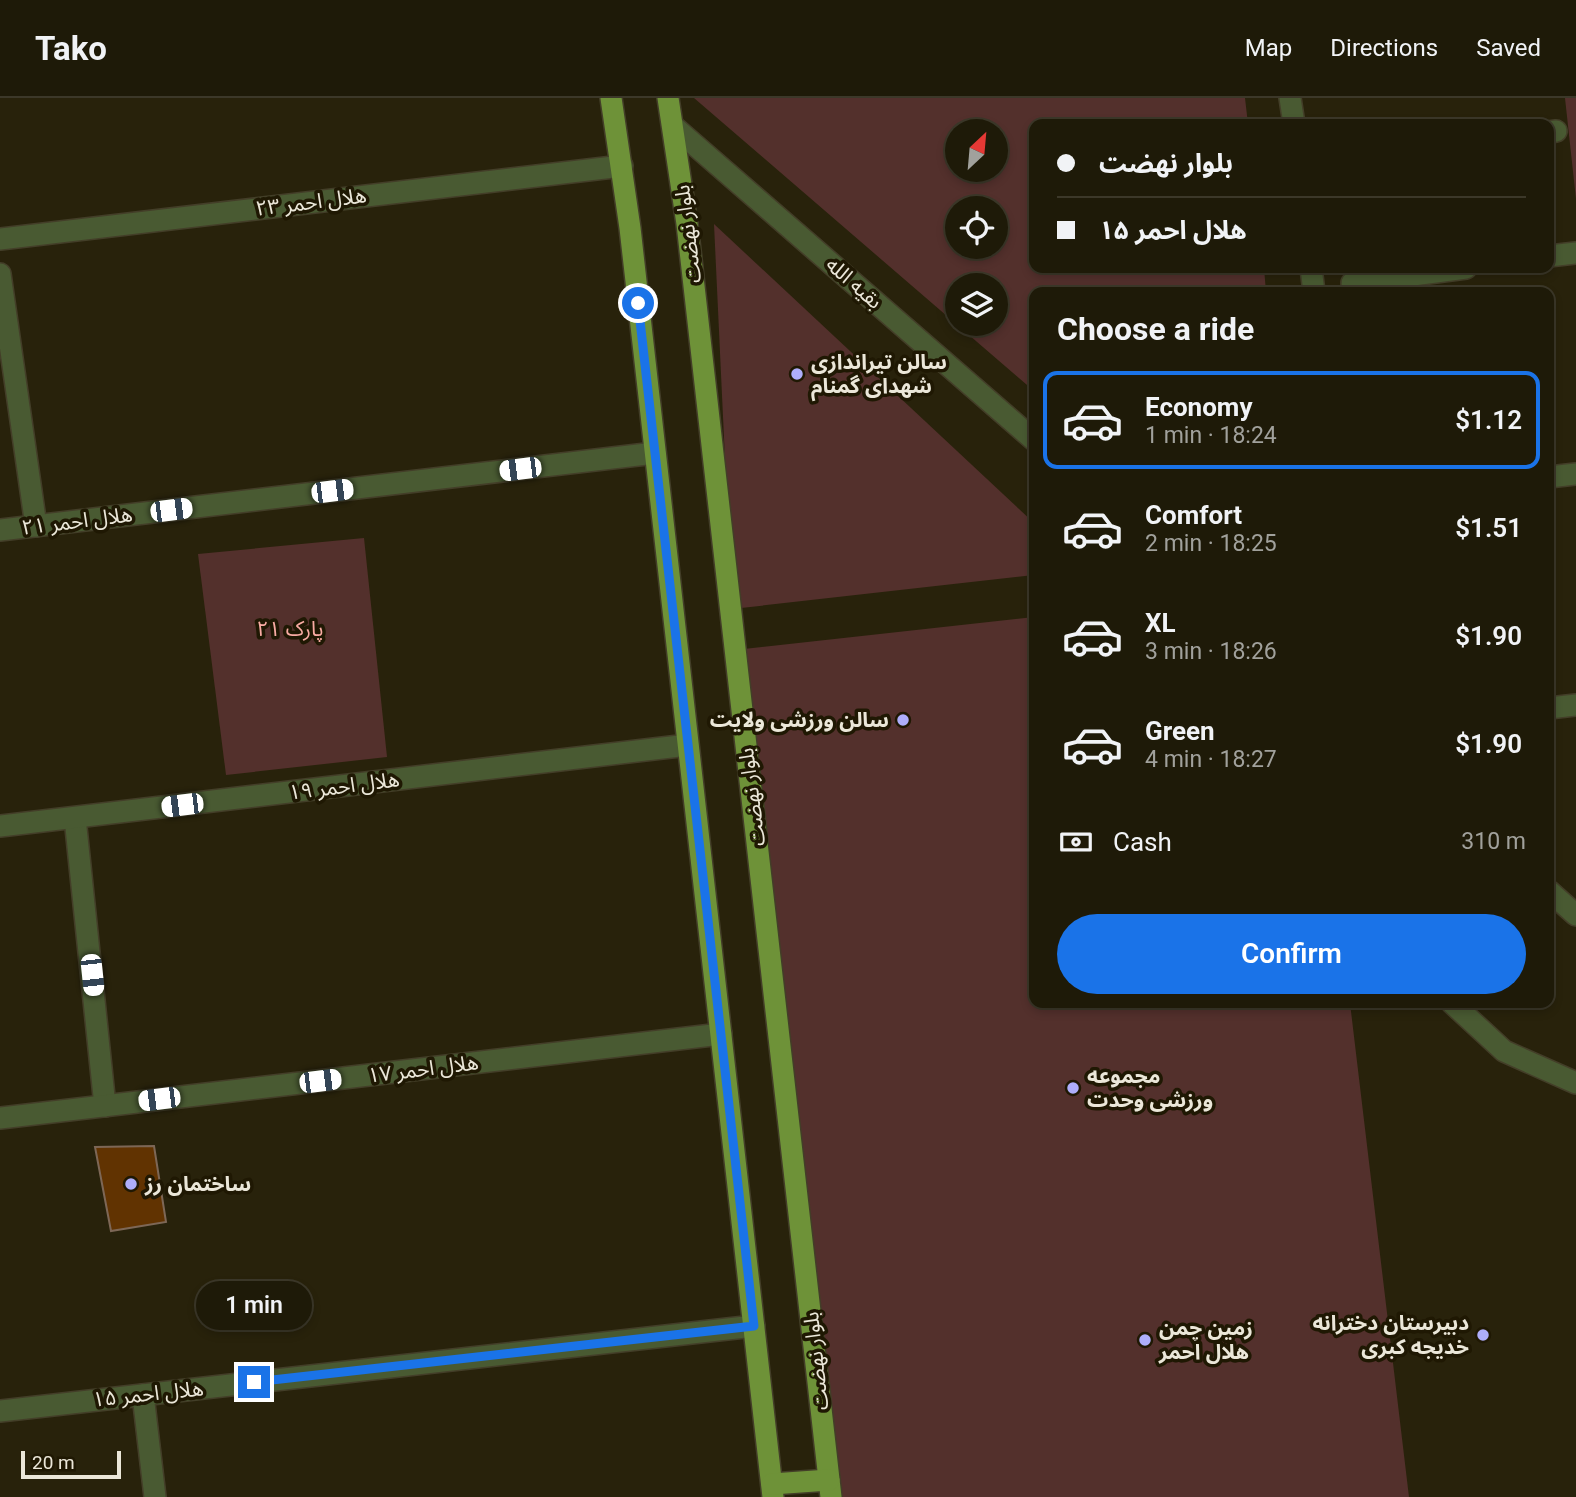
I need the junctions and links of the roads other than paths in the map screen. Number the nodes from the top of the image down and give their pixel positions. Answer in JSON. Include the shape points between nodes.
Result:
{"nodes":[{"id":1,"x":611,"y":98,"type":"edge"},
{"id":2,"x":668,"y":98,"type":"edge"},
{"id":3,"x":1290,"y":98,"type":"edge"},
{"id":4,"x":1293,"y":119,"type":"edge"},
{"id":5,"x":673,"y":125,"type":"junction"},
{"id":6,"x":622,"y":166,"type":"junction"},
{"id":7,"x":0,"y":239,"type":"edge"},
{"id":8,"x":1576,"y":253,"type":"edge"},
{"id":9,"x":1554,"y":255,"type":"edge"},
{"id":10,"x":1428,"y":273,"type":"edge"},
{"id":11,"x":0,"y":274,"type":"edge"},
{"id":12,"x":1352,"y":283,"type":"dead end"},
{"id":13,"x":1029,"y":436,"type":"edge"},
{"id":14,"x":655,"y":453,"type":"junction"},
{"id":15,"x":1576,"y":474,"type":"edge"},
{"id":16,"x":1554,"y":476,"type":"edge"},
{"id":17,"x":36,"y":526,"type":"junction"},
{"id":18,"x":0,"y":530,"type":"edge"},
{"id":19,"x":1576,"y":705,"type":"edge"},
{"id":20,"x":1554,"y":707,"type":"edge"},
{"id":21,"x":688,"y":745,"type":"junction"},
{"id":22,"x":75,"y":818,"type":"junction"},
{"id":23,"x":0,"y":827,"type":"edge"},
{"id":24,"x":1554,"y":895,"type":"edge"},
{"id":25,"x":1576,"y":915,"type":"edge"},
{"id":26,"x":1457,"y":1008,"type":"edge"},
{"id":27,"x":721,"y":1034,"type":"junction"},
{"id":28,"x":1576,"y":1083,"type":"edge"},
{"id":29,"x":105,"y":1105,"type":"junction"},
{"id":30,"x":0,"y":1118,"type":"edge"},
{"id":31,"x":754,"y":1326,"type":"junction"},
{"id":32,"x":144,"y":1395,"type":"junction"},
{"id":33,"x":0,"y":1411,"type":"edge"},
{"id":34,"x":830,"y":1488,"type":"edge"},
{"id":35,"x":773,"y":1490,"type":"edge"},
{"id":36,"x":155,"y":1497,"type":"edge"}],
"edges":[{"from":1,"to":6,"type":"main road"},
{"from":2,"to":5,"type":"main road","name":"بلوار نهضت"},
{"from":3,"to":4,"type":"street"},
{"from":5,"to":13,"type":"street","name":"بقیه الله"},
{"from":5,"to":34,"type":"main road","name":"بلوار نهضت","via":[[731,596]]},
{"from":6,"to":7,"type":"street","name":"هلال احمر ۲۳"},
{"from":6,"to":14,"type":"main road"},
{"from":8,"to":9,"type":"street"},
{"from":10,"to":12,"type":"street"},
{"from":11,"to":17,"type":"street"},
{"from":14,"to":17,"type":"street","name":"هلال احمر ۲۱"},
{"from":14,"to":21,"type":"main road"},
{"from":15,"to":16,"type":"street"},
{"from":17,"to":18,"type":"street","name":"هلال احمر ۲۱"},
{"from":19,"to":20,"type":"street"},
{"from":21,"to":22,"type":"street","name":"هلال احمر ۱۹"},
{"from":21,"to":27,"type":"main road"},
{"from":22,"to":23,"type":"street","name":"هلال احمر ۱۹"},
{"from":22,"to":29,"type":"street"},
{"from":24,"to":25,"type":"street"},
{"from":26,"to":28,"type":"street","via":[[1504,1051]]},
{"from":27,"to":29,"type":"street","name":"هلال احمر ۱۷"},
{"from":27,"to":31,"type":"main road"},
{"from":29,"to":30,"type":"street","name":"هلال احمر ۱۷"},
{"from":31,"to":32,"type":"street","name":"هلال احمر ۱۵"},
{"from":31,"to":35,"type":"main road"},
{"from":32,"to":33,"type":"street","name":"هلال احمر ۱۵"},
{"from":32,"to":36,"type":"street"},
{"from":34,"to":35,"type":"main road"}]}
